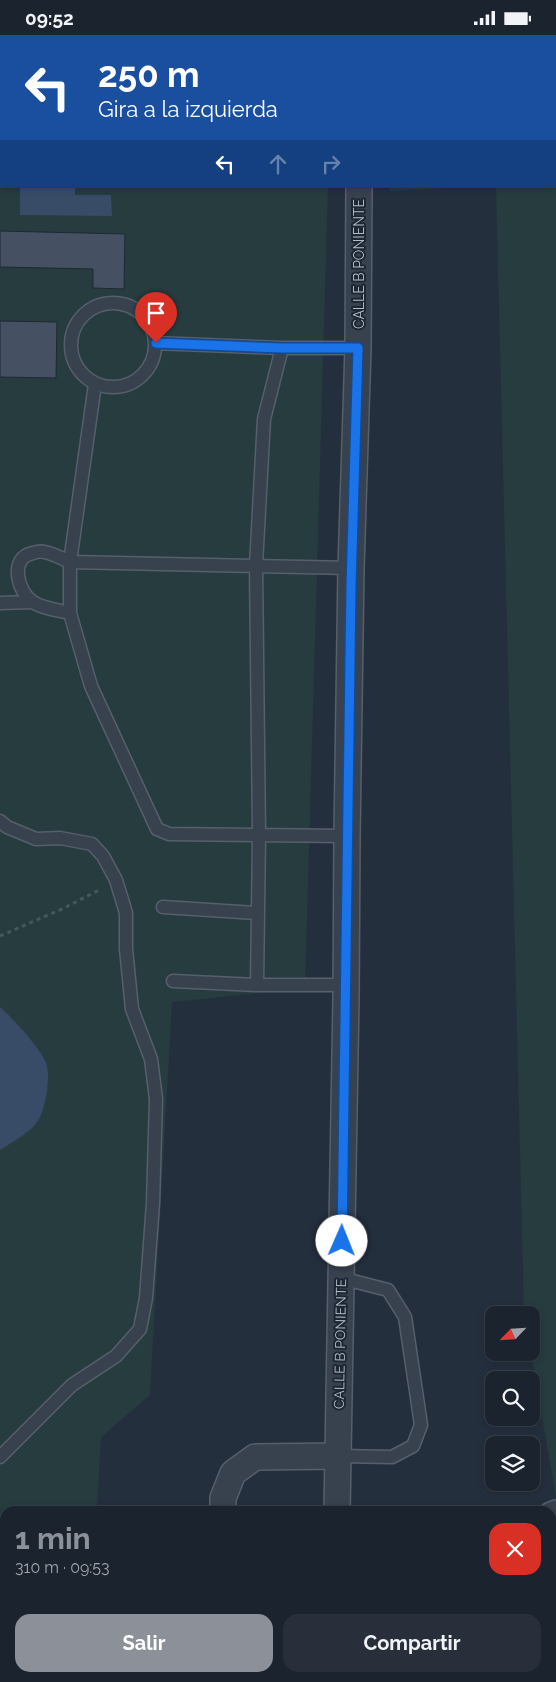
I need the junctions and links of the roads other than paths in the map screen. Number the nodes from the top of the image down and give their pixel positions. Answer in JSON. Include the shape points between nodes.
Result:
{"nodes":[{"id":1,"x":359,"y":187,"type":"edge"},
{"id":2,"x":156,"y":343,"type":"junction"},
{"id":3,"x":282,"y":348,"type":"junction"},
{"id":4,"x":358,"y":348,"type":"junction"},
{"id":5,"x":96,"y":384,"type":"junction"},
{"id":6,"x":70,"y":562,"type":"junction"},
{"id":7,"x":256,"y":565,"type":"junction"},
{"id":8,"x":351,"y":568,"type":"junction"},
{"id":9,"x":32,"y":602,"type":"junction"},
{"id":10,"x":0,"y":603,"type":"edge"},
{"id":11,"x":70,"y":613,"type":"junction"},
{"id":12,"x":0,"y":821,"type":"edge"},
{"id":13,"x":259,"y":835,"type":"junction"},
{"id":14,"x":347,"y":836,"type":"junction"},
{"id":15,"x":163,"y":907,"type":"dead end"},
{"id":16,"x":257,"y":913,"type":"junction"},
{"id":17,"x":172,"y":981,"type":"dead end"},
{"id":18,"x":257,"y":985,"type":"junction"},
{"id":19,"x":346,"y":985,"type":"junction"},
{"id":20,"x":341,"y":1279,"type":"junction"},
{"id":21,"x":338,"y":1456,"type":"junction"},
{"id":22,"x":0,"y":1457,"type":"edge"},
{"id":23,"x":223,"y":1506,"type":"edge"},
{"id":24,"x":337,"y":1506,"type":"edge"}],
"edges":[{"from":1,"to":4,"type":"street","name":"CALLE B PONIENTE"},
{"from":2,"to":3,"type":"lane"},
{"from":2,"to":5,"type":"lane","via":[[153,361],[144,375],[121,386]]},
{"from":2,"to":5,"type":"lane","via":[[151,326],[140,312],[124,304],[106,303],[89,310],[77,323],[71,340],[73,357],[81,373]]},
{"from":3,"to":4,"type":"lane"},
{"from":3,"to":7,"type":"lane","via":[[264,419]]},
{"from":4,"to":8,"type":"street","name":"CALLE B PONIENTE"},
{"from":5,"to":6,"type":"lane"},
{"from":6,"to":7,"type":"lane"},
{"from":6,"to":9,"type":"lane","via":[[43,551],[27,554],[19,562],[19,586]]},
{"from":6,"to":11,"type":"lane"},
{"from":7,"to":8,"type":"lane"},
{"from":7,"to":13,"type":"lane"},
{"from":8,"to":14,"type":"street","name":"CALLE B PONIENTE"},
{"from":9,"to":10,"type":"lane"},
{"from":9,"to":11,"type":"lane"},
{"from":11,"to":13,"type":"lane","via":[[91,686],[158,829],[169,834]]},
{"from":12,"to":22,"type":"lane","via":[[36,839],[60,838],[92,845],[104,856],[116,880],[126,913],[132,1009],[150,1059],[156,1099],[153,1203],[146,1298],[140,1329],[116,1356],[72,1385]]},
{"from":13,"to":14,"type":"lane"},
{"from":13,"to":16,"type":"lane"},
{"from":14,"to":19,"type":"street","name":"CALLE B PONIENTE"},
{"from":15,"to":16,"type":"lane"},
{"from":16,"to":18,"type":"lane"},
{"from":17,"to":18,"type":"lane"},
{"from":18,"to":19,"type":"lane"},
{"from":19,"to":20,"type":"street","name":"CALLE B PONIENTE"},
{"from":20,"to":21,"type":"street","name":"CALLE B PONIENTE"},
{"from":20,"to":21,"type":"lane","via":[[388,1290],[405,1317],[421,1425],[413,1446],[392,1457]]},
{"from":21,"to":23,"type":"street","via":[[255,1457],[233,1473]]},
{"from":21,"to":24,"type":"street","name":"CALLE B PONIENTE"}]}
